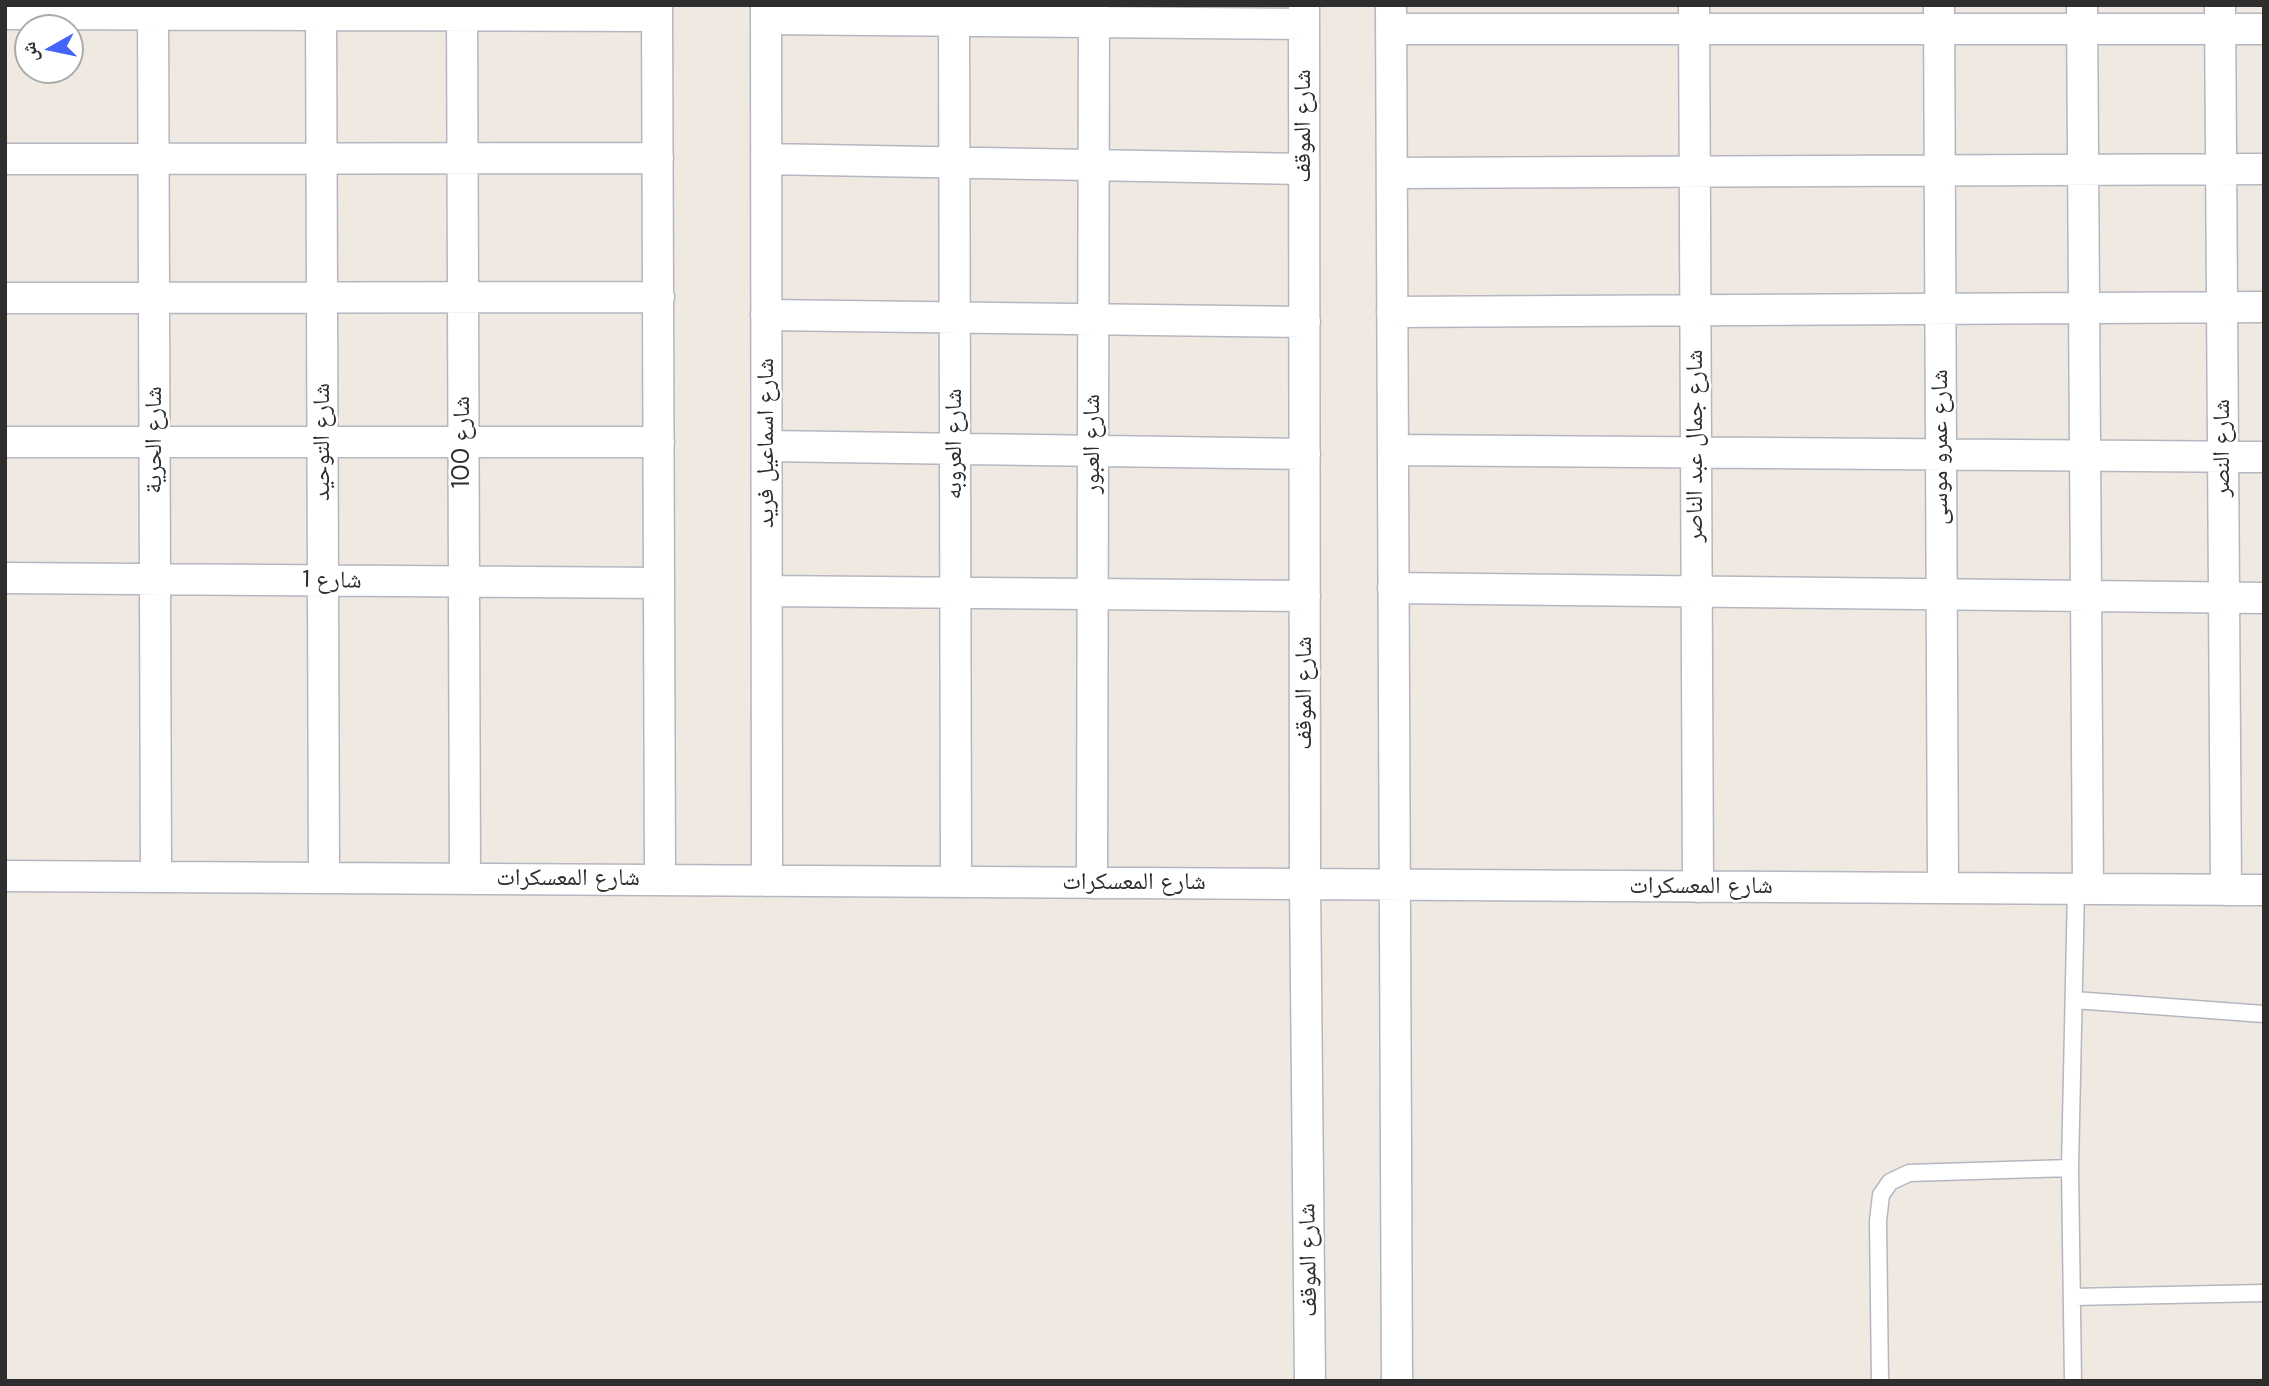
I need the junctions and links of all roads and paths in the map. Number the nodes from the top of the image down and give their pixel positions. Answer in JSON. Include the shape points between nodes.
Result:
{"nodes":[{"id":1,"x":153,"y":9,"type":"edge"},
{"id":2,"x":321,"y":10,"type":"edge"},
{"id":3,"x":462,"y":11,"type":"edge"},
{"id":4,"x":657,"y":11,"type":"edge"},
{"id":5,"x":766,"y":12,"type":"edge"},
{"id":6,"x":954,"y":13,"type":"edge"},
{"id":7,"x":5,"y":14,"type":"edge"},
{"id":8,"x":1094,"y":14,"type":"edge"},
{"id":9,"x":1304,"y":15,"type":"edge"},
{"id":10,"x":1391,"y":17,"type":"edge"},
{"id":11,"x":1694,"y":17,"type":"edge"},
{"id":12,"x":1939,"y":17,"type":"edge"},
{"id":13,"x":2082,"y":17,"type":"edge"},
{"id":14,"x":2220,"y":17,"type":"edge"},
{"id":15,"x":2264,"y":29,"type":"edge"},
{"id":16,"x":154,"y":157,"type":"junction"},
{"id":17,"x":658,"y":158,"type":"junction"},
{"id":18,"x":5,"y":159,"type":"edge"},
{"id":19,"x":322,"y":159,"type":"junction"},
{"id":20,"x":462,"y":159,"type":"junction"},
{"id":21,"x":766,"y":159,"type":"junction"},
{"id":22,"x":955,"y":163,"type":"junction"},
{"id":23,"x":1094,"y":165,"type":"junction"},
{"id":24,"x":1304,"y":169,"type":"junction"},
{"id":25,"x":2222,"y":169,"type":"junction"},
{"id":26,"x":2264,"y":169,"type":"edge"},
{"id":27,"x":2083,"y":170,"type":"junction"},
{"id":28,"x":1940,"y":171,"type":"junction"},
{"id":29,"x":1695,"y":172,"type":"junction"},
{"id":30,"x":1392,"y":173,"type":"junction"},
{"id":31,"x":154,"y":296,"type":"junction"},
{"id":32,"x":659,"y":297,"type":"junction"},
{"id":33,"x":5,"y":298,"type":"edge"},
{"id":34,"x":322,"y":298,"type":"junction"},
{"id":35,"x":463,"y":298,"type":"junction"},
{"id":36,"x":2223,"y":307,"type":"junction"},
{"id":37,"x":2264,"y":307,"type":"edge"},
{"id":38,"x":2084,"y":308,"type":"junction"},
{"id":39,"x":1941,"y":309,"type":"junction"},
{"id":40,"x":1695,"y":311,"type":"junction"},
{"id":41,"x":1392,"y":312,"type":"junction"},
{"id":42,"x":766,"y":315,"type":"junction"},
{"id":43,"x":955,"y":317,"type":"junction"},
{"id":44,"x":1093,"y":319,"type":"junction"},
{"id":45,"x":1305,"y":322,"type":"junction"},
{"id":46,"x":155,"y":441,"type":"junction"},
{"id":47,"x":5,"y":442,"type":"edge"},
{"id":48,"x":323,"y":442,"type":"junction"},
{"id":49,"x":463,"y":442,"type":"junction"},
{"id":50,"x":659,"y":442,"type":"junction"},
{"id":51,"x":767,"y":446,"type":"junction"},
{"id":52,"x":956,"y":449,"type":"junction"},
{"id":53,"x":1393,"y":450,"type":"junction"},
{"id":54,"x":1093,"y":451,"type":"junction"},
{"id":55,"x":1696,"y":453,"type":"junction"},
{"id":56,"x":1305,"y":454,"type":"junction"},
{"id":57,"x":1941,"y":454,"type":"junction"},
{"id":58,"x":2085,"y":456,"type":"junction"},
{"id":59,"x":2223,"y":457,"type":"junction"},
{"id":60,"x":2264,"y":457,"type":"edge"},
{"id":61,"x":5,"y":578,"type":"edge"},
{"id":62,"x":155,"y":578,"type":"junction"},
{"id":63,"x":323,"y":581,"type":"junction"},
{"id":64,"x":464,"y":582,"type":"junction"},
{"id":65,"x":659,"y":583,"type":"junction"},
{"id":66,"x":1393,"y":588,"type":"junction"},
{"id":67,"x":767,"y":591,"type":"junction"},
{"id":68,"x":1697,"y":592,"type":"junction"},
{"id":69,"x":955,"y":593,"type":"junction"},
{"id":70,"x":1092,"y":594,"type":"junction"},
{"id":71,"x":1942,"y":594,"type":"junction"},
{"id":72,"x":1305,"y":596,"type":"junction"},
{"id":73,"x":2086,"y":596,"type":"junction"},
{"id":74,"x":2225,"y":597,"type":"junction"},
{"id":75,"x":2264,"y":598,"type":"edge"},
{"id":76,"x":156,"y":875,"type":"junction"},
{"id":77,"x":5,"y":876,"type":"edge"},
{"id":78,"x":324,"y":878,"type":"junction"},
{"id":79,"x":464,"y":878,"type":"junction"},
{"id":80,"x":660,"y":880,"type":"junction"},
{"id":81,"x":767,"y":881,"type":"junction"},
{"id":82,"x":956,"y":882,"type":"junction"},
{"id":83,"x":1092,"y":883,"type":"junction"},
{"id":84,"x":1305,"y":884,"type":"junction"},
{"id":85,"x":1395,"y":884,"type":"junction"},
{"id":86,"x":1698,"y":887,"type":"junction"},
{"id":87,"x":1943,"y":888,"type":"junction"},
{"id":88,"x":2082,"y":889,"type":"junction"},
{"id":89,"x":2226,"y":890,"type":"junction"},
{"id":90,"x":2264,"y":890,"type":"edge"},
{"id":91,"x":2074,"y":1000,"type":"junction"},
{"id":92,"x":2264,"y":1014,"type":"edge"},
{"id":93,"x":2070,"y":1168,"type":"junction"},
{"id":94,"x":2264,"y":1293,"type":"edge"},
{"id":95,"x":2072,"y":1297,"type":"junction"},
{"id":96,"x":1310,"y":1381,"type":"edge"},
{"id":97,"x":1397,"y":1381,"type":"edge"},
{"id":98,"x":1880,"y":1381,"type":"edge"},
{"id":99,"x":2073,"y":1381,"type":"edge"}],
"edges":[{"from":1,"to":2,"type":"street"},
{"from":1,"to":7,"type":"street"},
{"from":1,"to":16,"type":"street","name":"شارع الحرية"},
{"from":2,"to":3,"type":"street"},
{"from":2,"to":19,"type":"street","name":"شارع التوحيد"},
{"from":3,"to":4,"type":"street"},
{"from":3,"to":20,"type":"street","name":"شارع 100"},
{"from":4,"to":17,"type":"street"},
{"from":5,"to":6,"type":"street"},
{"from":5,"to":21,"type":"street","name":"شارع اسماعيل فريد"},
{"from":6,"to":8,"type":"street"},
{"from":6,"to":22,"type":"street","name":"شارع العروبه"},
{"from":8,"to":9,"type":"street"},
{"from":8,"to":23,"type":"street","name":"شارع العبور"},
{"from":9,"to":24,"type":"street","name":"شارع الموقف"},
{"from":10,"to":11,"type":"street"},
{"from":10,"to":30,"type":"street"},
{"from":11,"to":12,"type":"street"},
{"from":11,"to":29,"type":"street","name":"شارع جمال عبد الناصر"},
{"from":12,"to":13,"type":"street"},
{"from":12,"to":28,"type":"street","name":"شارع عمرو موسى"},
{"from":13,"to":14,"type":"street"},
{"from":13,"to":27,"type":"street"},
{"from":14,"to":15,"type":"street"},
{"from":14,"to":25,"type":"street","name":"شارع النصر"},
{"from":16,"to":18,"type":"street"},
{"from":16,"to":19,"type":"street"},
{"from":16,"to":31,"type":"street","name":"شارع الحرية"},
{"from":17,"to":20,"type":"street"},
{"from":17,"to":32,"type":"street"},
{"from":19,"to":20,"type":"street"},
{"from":19,"to":34,"type":"street","name":"شارع التوحيد"},
{"from":20,"to":35,"type":"street","name":"شارع 100"},
{"from":21,"to":22,"type":"street"},
{"from":21,"to":42,"type":"street","name":"شارع اسماعيل فريد"},
{"from":22,"to":23,"type":"street"},
{"from":22,"to":43,"type":"street","name":"شارع العروبه"},
{"from":23,"to":24,"type":"street"},
{"from":23,"to":44,"type":"street","name":"شارع العبور"},
{"from":24,"to":45,"type":"street","name":"شارع الموقف"},
{"from":25,"to":26,"type":"street"},
{"from":25,"to":27,"type":"street"},
{"from":25,"to":36,"type":"street","name":"شارع النصر"},
{"from":27,"to":28,"type":"street"},
{"from":27,"to":38,"type":"street"},
{"from":28,"to":29,"type":"street"},
{"from":28,"to":39,"type":"street","name":"شارع عمرو موسى"},
{"from":29,"to":30,"type":"street"},
{"from":29,"to":40,"type":"street","name":"شارع جمال عبد الناصر"},
{"from":30,"to":41,"type":"street"},
{"from":31,"to":33,"type":"street"},
{"from":31,"to":34,"type":"street"},
{"from":31,"to":46,"type":"street","name":"شارع الحرية"},
{"from":32,"to":35,"type":"street"},
{"from":32,"to":50,"type":"street"},
{"from":34,"to":35,"type":"street"},
{"from":34,"to":48,"type":"street","name":"شارع التوحيد"},
{"from":35,"to":49,"type":"street","name":"شارع 100"},
{"from":36,"to":37,"type":"street"},
{"from":36,"to":38,"type":"street"},
{"from":36,"to":59,"type":"street","name":"شارع النصر"},
{"from":38,"to":39,"type":"street"},
{"from":38,"to":58,"type":"street"},
{"from":39,"to":40,"type":"street"},
{"from":39,"to":57,"type":"street","name":"شارع عمرو موسى"},
{"from":40,"to":41,"type":"street"},
{"from":40,"to":55,"type":"street","name":"شارع جمال عبد الناصر"},
{"from":41,"to":53,"type":"street"},
{"from":42,"to":43,"type":"street"},
{"from":42,"to":51,"type":"street","name":"شارع اسماعيل فريد"},
{"from":43,"to":44,"type":"street"},
{"from":43,"to":52,"type":"street","name":"شارع العروبه"},
{"from":44,"to":45,"type":"street"},
{"from":44,"to":54,"type":"street","name":"شارع العبور"},
{"from":45,"to":56,"type":"street","name":"شارع الموقف"},
{"from":46,"to":47,"type":"street"},
{"from":46,"to":48,"type":"street"},
{"from":46,"to":62,"type":"street","name":"شارع الحرية"},
{"from":48,"to":49,"type":"street"},
{"from":48,"to":63,"type":"street","name":"شارع التوحيد"},
{"from":49,"to":50,"type":"street"},
{"from":49,"to":64,"type":"street","name":"شارع 100"},
{"from":50,"to":65,"type":"street"},
{"from":51,"to":52,"type":"street"},
{"from":51,"to":67,"type":"street","name":"شارع اسماعيل فريد"},
{"from":52,"to":54,"type":"street"},
{"from":52,"to":69,"type":"street","name":"شارع العروبه"},
{"from":53,"to":55,"type":"street"},
{"from":53,"to":66,"type":"street"},
{"from":54,"to":56,"type":"street"},
{"from":54,"to":70,"type":"street","name":"شارع العبور"},
{"from":55,"to":57,"type":"street"},
{"from":55,"to":68,"type":"street","name":"شارع جمال عبد الناصر"},
{"from":56,"to":72,"type":"street","name":"شارع الموقف"},
{"from":57,"to":58,"type":"street"},
{"from":57,"to":71,"type":"street","name":"شارع عمرو موسى"},
{"from":58,"to":59,"type":"street"},
{"from":58,"to":73,"type":"street"},
{"from":59,"to":60,"type":"street"},
{"from":59,"to":74,"type":"street","name":"شارع النصر"},
{"from":61,"to":62,"type":"street","name":"شارع 1"},
{"from":62,"to":63,"type":"street","name":"شارع 1"},
{"from":62,"to":76,"type":"street","name":"شارع الحرية"},
{"from":63,"to":64,"type":"street","name":"شارع 1"},
{"from":63,"to":78,"type":"street","name":"شارع التوحيد"},
{"from":64,"to":65,"type":"street","name":"شارع 1"},
{"from":64,"to":79,"type":"street","name":"شارع 100"},
{"from":65,"to":80,"type":"street"},
{"from":66,"to":68,"type":"street"},
{"from":66,"to":85,"type":"street"},
{"from":67,"to":69,"type":"street"},
{"from":67,"to":81,"type":"street","name":"شارع اسماعيل فريد"},
{"from":68,"to":71,"type":"street"},
{"from":68,"to":86,"type":"street","name":"شارع جمال عبد الناصر"},
{"from":69,"to":70,"type":"street"},
{"from":69,"to":82,"type":"street","name":"شارع العروبه"},
{"from":70,"to":72,"type":"street"},
{"from":70,"to":83,"type":"street","name":"شارع العبور"},
{"from":71,"to":73,"type":"street"},
{"from":71,"to":87,"type":"street","name":"شارع عمرو موسى"},
{"from":72,"to":84,"type":"street","name":"شارع الموقف"},
{"from":73,"to":74,"type":"street"},
{"from":73,"to":88,"type":"street"},
{"from":74,"to":75,"type":"street"},
{"from":74,"to":89,"type":"street","name":"شارع النصر"},
{"from":76,"to":77,"type":"street","name":"شارع المعسكرات"},
{"from":76,"to":78,"type":"street","name":"شارع المعسكرات"},
{"from":78,"to":79,"type":"street","name":"شارع المعسكرات"},
{"from":79,"to":80,"type":"street","name":"شارع المعسكرات"},
{"from":80,"to":81,"type":"street","name":"شارع المعسكرات"},
{"from":81,"to":82,"type":"street","name":"شارع المعسكرات"},
{"from":82,"to":83,"type":"street","name":"شارع المعسكرات"},
{"from":83,"to":84,"type":"street","name":"شارع المعسكرات"},
{"from":84,"to":85,"type":"street","name":"شارع المعسكرات"},
{"from":84,"to":96,"type":"street","name":"شارع الموقف"},
{"from":85,"to":86,"type":"street","name":"شارع المعسكرات"},
{"from":85,"to":97,"type":"street"},
{"from":86,"to":87,"type":"street","name":"شارع المعسكرات"},
{"from":87,"to":88,"type":"street","name":"شارع المعسكرات"},
{"from":88,"to":89,"type":"street","name":"شارع المعسكرات"},
{"from":88,"to":91,"type":"lane"},
{"from":89,"to":90,"type":"street","name":"شارع المعسكرات"},
{"from":91,"to":92,"type":"lane"},
{"from":91,"to":93,"type":"lane"},
{"from":93,"to":95,"type":"lane"},
{"from":93,"to":98,"type":"lane","via":[[1909,1173],[1890,1182],[1881,1195],[1878,1221]]},
{"from":94,"to":95,"type":"lane"},
{"from":95,"to":99,"type":"lane"}]}
